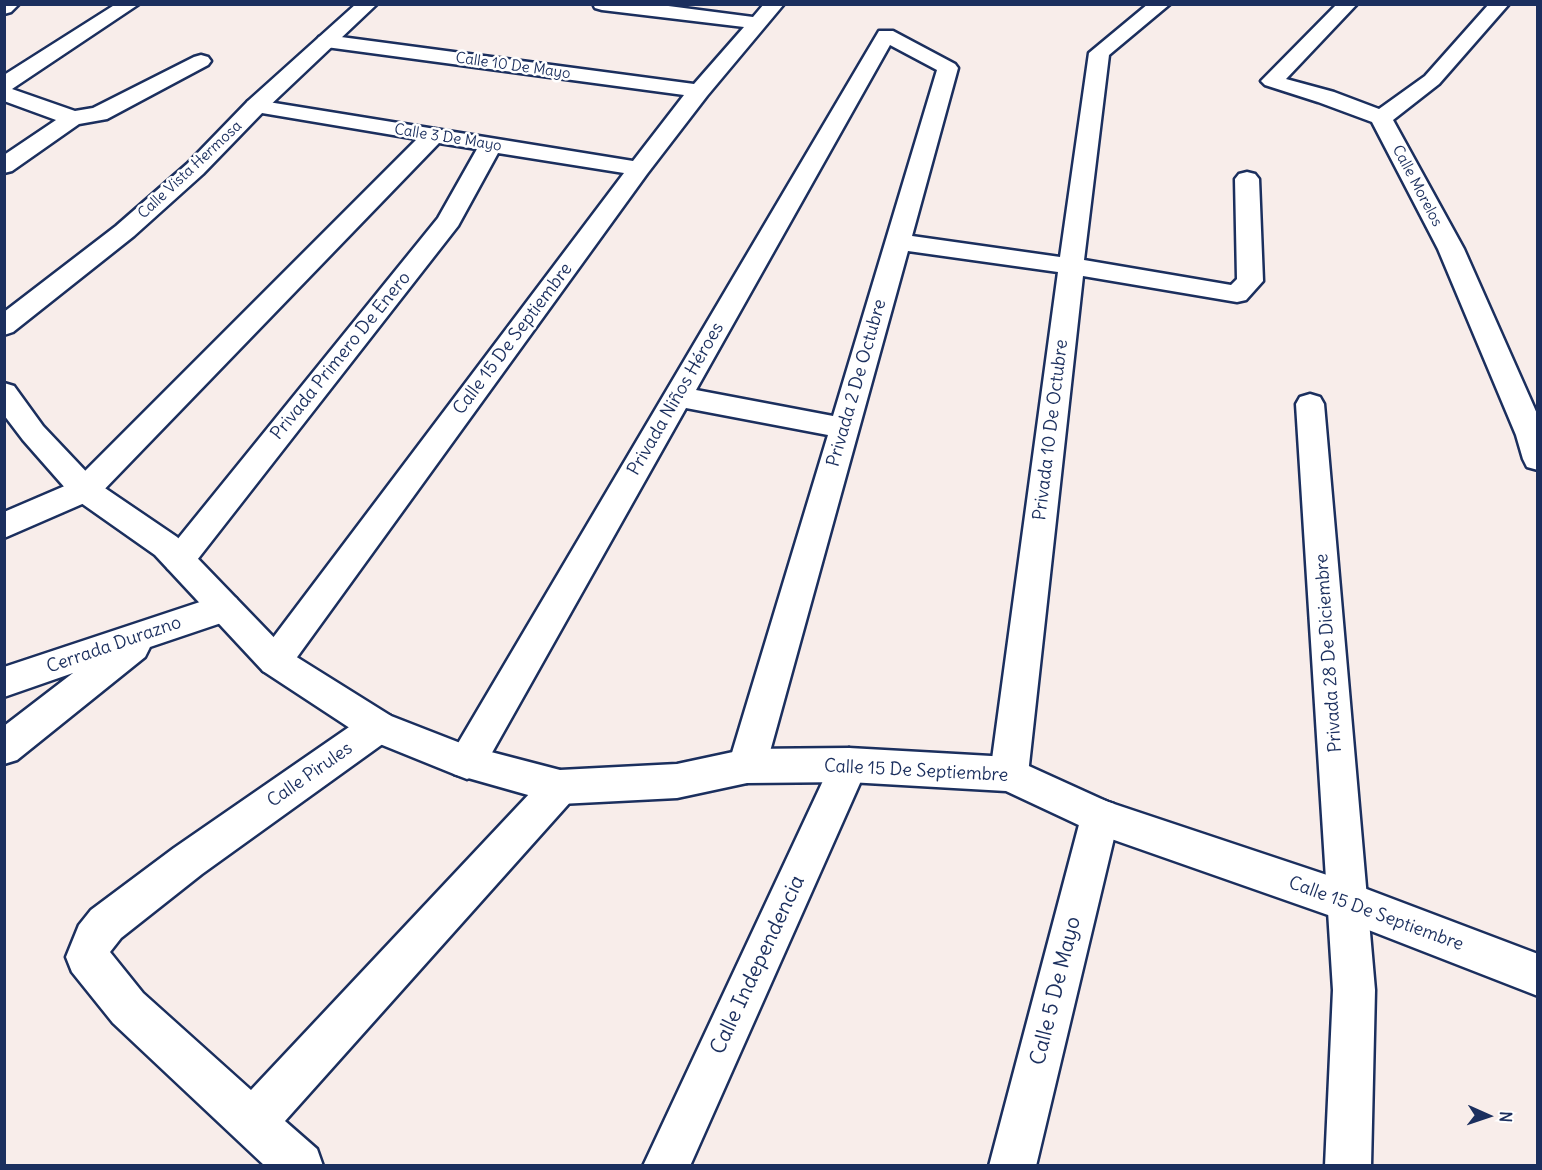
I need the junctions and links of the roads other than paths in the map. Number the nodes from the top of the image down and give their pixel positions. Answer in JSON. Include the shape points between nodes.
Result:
{"nodes":[{"id":1,"x":10,"y":4,"type":"edge"},
{"id":2,"x":130,"y":4,"type":"edge"},
{"id":3,"x":368,"y":4,"type":"edge"},
{"id":4,"x":602,"y":4,"type":"edge"},
{"id":5,"x":1161,"y":4,"type":"edge"},
{"id":6,"x":1348,"y":4,"type":"edge"},
{"id":7,"x":1500,"y":4,"type":"edge"},
{"id":8,"x":4,"y":8,"type":"edge"},
{"id":9,"x":766,"y":14,"type":"edge"},
{"id":10,"x":886,"y":36,"type":"joint"},
{"id":11,"x":326,"y":41,"type":"junction"},
{"id":12,"x":201,"y":61,"type":"dead end"},
{"id":13,"x":4,"y":85,"type":"edge"},
{"id":14,"x":699,"y":91,"type":"junction"},
{"id":15,"x":4,"y":94,"type":"edge"},
{"id":16,"x":256,"y":106,"type":"junction"},
{"id":17,"x":73,"y":118,"type":"junction"},
{"id":18,"x":1381,"y":118,"type":"junction"},
{"id":19,"x":434,"y":135,"type":"junction"},
{"id":20,"x":492,"y":145,"type":"junction"},
{"id":21,"x":4,"y":166,"type":"edge"},
{"id":22,"x":639,"y":169,"type":"junction"},
{"id":23,"x":1247,"y":179,"type":"dead end"},
{"id":24,"x":898,"y":242,"type":"junction"},
{"id":25,"x":1071,"y":266,"type":"junction"},
{"id":26,"x":4,"y":326,"type":"edge"},
{"id":27,"x":677,"y":396,"type":"junction"},
{"id":28,"x":6,"y":399,"type":"edge"},
{"id":29,"x":1310,"y":404,"type":"dead end"},
{"id":30,"x":844,"y":428,"type":"junction"},
{"id":31,"x":1538,"y":459,"type":"edge"},
{"id":32,"x":85,"y":490,"type":"junction"},
{"id":33,"x":4,"y":526,"type":"edge"},
{"id":34,"x":179,"y":560,"type":"junction"},
{"id":35,"x":224,"y":608,"type":"junction"},
{"id":36,"x":153,"y":632,"type":"junction"},
{"id":37,"x":275,"y":661,"type":"junction"},
{"id":38,"x":4,"y":682,"type":"edge"},
{"id":39,"x":378,"y":727,"type":"junction"},
{"id":40,"x":4,"y":748,"type":"edge"},
{"id":41,"x":467,"y":762,"type":"junction"},
{"id":42,"x":849,"y":765,"type":"junction"},
{"id":43,"x":747,"y":766,"type":"junction"},
{"id":44,"x":1009,"y":774,"type":"junction"},
{"id":45,"x":560,"y":787,"type":"junction"},
{"id":46,"x":1100,"y":817,"type":"junction"},
{"id":47,"x":1348,"y":902,"type":"junction"},
{"id":48,"x":1538,"y":975,"type":"edge"},
{"id":49,"x":252,"y":1123,"type":"junction"},
{"id":50,"x":300,"y":1166,"type":"edge"},
{"id":51,"x":666,"y":1166,"type":"edge"},
{"id":52,"x":1012,"y":1166,"type":"edge"},
{"id":53,"x":1348,"y":1166,"type":"edge"}],
"edges":[{"from":1,"to":8,"type":"street"},
{"from":2,"to":13,"type":"street"},
{"from":3,"to":11,"type":"street","name":"Calle Vista Hermosa"},
{"from":4,"to":9,"type":"street","name":"Calle 15 De Septiembre"},
{"from":5,"to":25,"type":"street","name":"Privada 10 De Octubre","via":[[1099,53]]},
{"from":6,"to":18,"type":"street","via":[[1272,81]]},
{"from":7,"to":18,"type":"street","via":[[1432,80]]},
{"from":9,"to":14,"type":"street","name":"Calle 15 De Septiembre"},
{"from":10,"to":24,"type":"street","name":"Privada 2 De Octubre","via":[[948,68]]},
{"from":10,"to":27,"type":"street","name":"Privada Niños Héroes"},
{"from":11,"to":14,"type":"street","name":"Calle 10 De Mayo"},
{"from":11,"to":16,"type":"street","name":"Calle Vista Hermosa"},
{"from":12,"to":17,"type":"street","via":[[99,114]]},
{"from":14,"to":22,"type":"street","name":"Calle 15 De Septiembre"},
{"from":15,"to":17,"type":"street"},
{"from":16,"to":19,"type":"street","name":"Calle 3 De Mayo"},
{"from":16,"to":26,"type":"street","name":"Calle Vista Hermosa","via":[[195,169],[125,231]]},
{"from":17,"to":21,"type":"street"},
{"from":18,"to":31,"type":"street","name":"Calle Morelos","via":[[1451,249]]},
{"from":19,"to":20,"type":"street","name":"Calle 3 De Mayo"},
{"from":19,"to":32,"type":"street"},
{"from":20,"to":22,"type":"street","name":"Calle 3 De Mayo"},
{"from":20,"to":34,"type":"street","name":"Privada Primero De Enero","via":[[449,221]]},
{"from":22,"to":37,"type":"street","name":"Calle 15 De Septiembre"},
{"from":23,"to":25,"type":"street","via":[[1250,281],[1237,294]]},
{"from":24,"to":25,"type":"street"},
{"from":24,"to":30,"type":"street","name":"Privada 2 De Octubre"},
{"from":25,"to":44,"type":"street","name":"Privada 10 De Octubre"},
{"from":27,"to":30,"type":"street"},
{"from":27,"to":41,"type":"street","name":"Privada Niños Héroes"},
{"from":28,"to":32,"type":"street"},
{"from":29,"to":47,"type":"street","name":"Privada 28 De Diciembre"},
{"from":30,"to":43,"type":"street","name":"Privada 2 De Octubre"},
{"from":32,"to":33,"type":"street"},
{"from":32,"to":34,"type":"street","via":[[166,546]]},
{"from":34,"to":35,"type":"street"},
{"from":35,"to":36,"type":"street","name":"Cerrada Durazno"},
{"from":35,"to":37,"type":"street"},
{"from":36,"to":38,"type":"street","name":"Cerrada Durazno"},
{"from":36,"to":40,"type":"street"},
{"from":37,"to":39,"type":"street"},
{"from":39,"to":41,"type":"street","name":"Calle 15 De Septiembre"},
{"from":39,"to":49,"type":"street","name":"Calle Pirules","via":[[106,924],[87,957],[128,1008]]},
{"from":41,"to":45,"type":"street","name":"Calle 15 De Septiembre"},
{"from":42,"to":43,"type":"street","name":"Calle 15 De Septiembre"},
{"from":42,"to":44,"type":"street","name":"Calle 15 De Septiembre"},
{"from":42,"to":51,"type":"street","name":"Calle Independencia"},
{"from":43,"to":45,"type":"street","name":"Calle 15 De Septiembre","via":[[677,781]]},
{"from":44,"to":46,"type":"street","name":"Calle 15 De Septiembre"},
{"from":45,"to":49,"type":"street"},
{"from":46,"to":47,"type":"street","name":"Calle 15 De Septiembre"},
{"from":46,"to":52,"type":"street","name":"Calle 5 De Mayo"},
{"from":47,"to":48,"type":"street","name":"Calle 15 De Septiembre"},
{"from":47,"to":53,"type":"street","name":"Privada 28 De Diciembre","via":[[1354,990]]},
{"from":49,"to":50,"type":"street","name":"Calle Pirules"}]}
